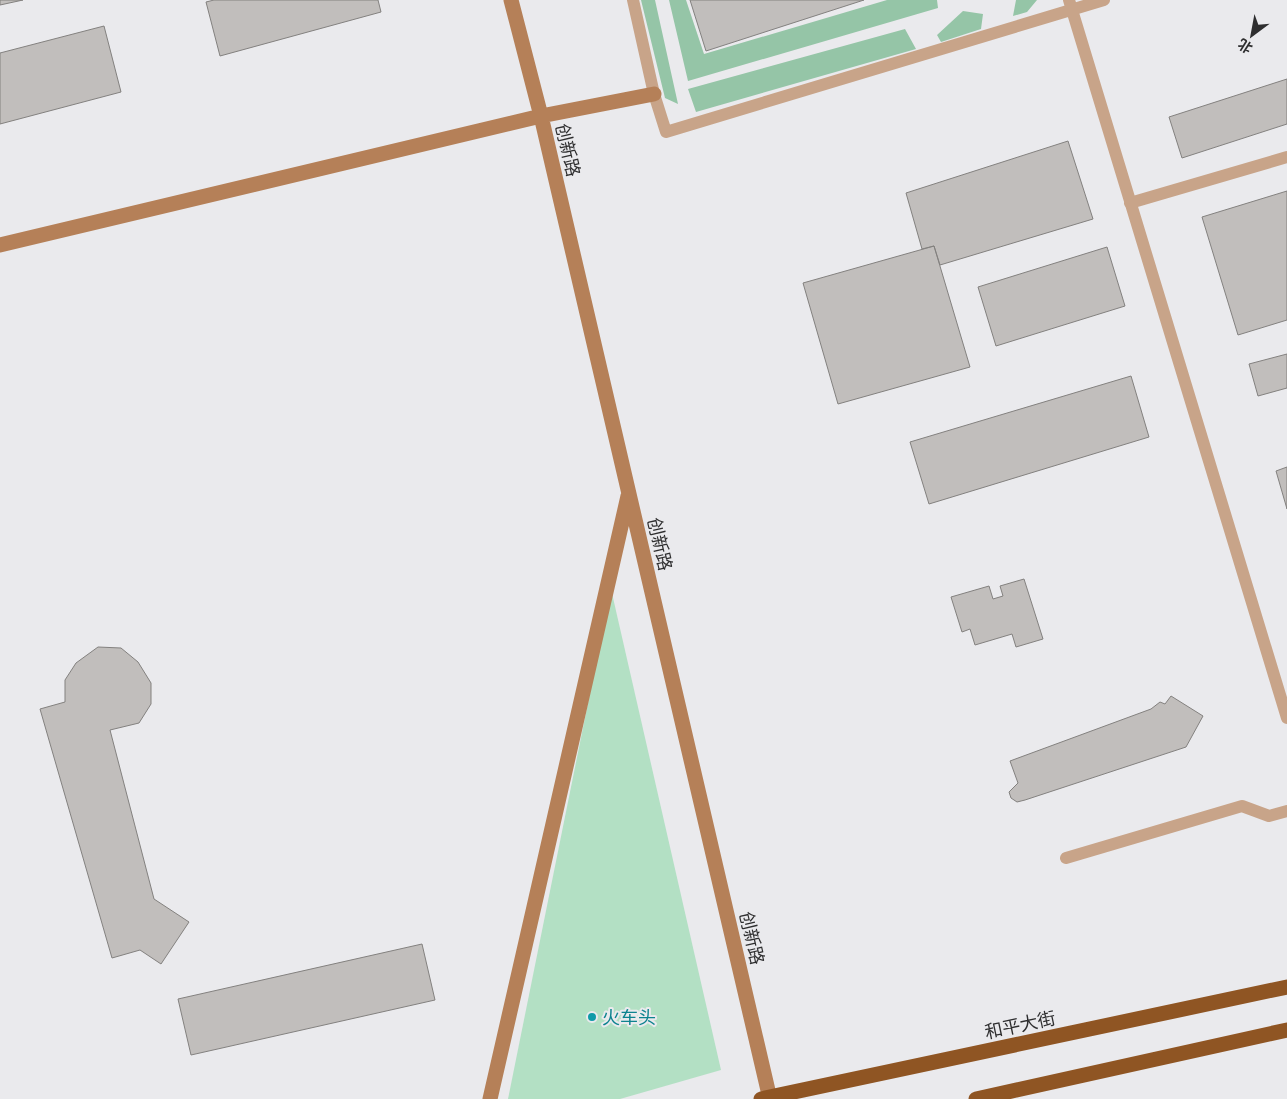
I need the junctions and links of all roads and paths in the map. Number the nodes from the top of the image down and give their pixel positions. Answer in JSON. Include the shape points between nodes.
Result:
{"nodes":[{"id":1,"x":511,"y":0,"type":"edge"},
{"id":2,"x":633,"y":0,"type":"edge"},
{"id":3,"x":1104,"y":0,"type":"edge"},
{"id":4,"x":1070,"y":5,"type":"edge"},
{"id":5,"x":654,"y":94,"type":"junction"},
{"id":6,"x":541,"y":116,"type":"junction"},
{"id":7,"x":1287,"y":157,"type":"edge"},
{"id":8,"x":1130,"y":203,"type":"junction"},
{"id":9,"x":0,"y":245,"type":"edge"},
{"id":10,"x":629,"y":493,"type":"junction"},
{"id":11,"x":1287,"y":718,"type":"edge"},
{"id":12,"x":1287,"y":811,"type":"edge"},
{"id":13,"x":1066,"y":858,"type":"dead end"},
{"id":14,"x":1287,"y":987,"type":"edge"},
{"id":15,"x":1287,"y":1030,"type":"edge"},
{"id":16,"x":767,"y":1098,"type":"edge"},
{"id":17,"x":490,"y":1099,"type":"edge"},
{"id":18,"x":976,"y":1099,"type":"edge"}],
"edges":[{"from":1,"to":6,"type":"street","name":"创新路"},
{"from":2,"to":5,"type":"lane"},
{"from":3,"to":4,"type":"lane"},
{"from":4,"to":5,"type":"lane","via":[[666,132]]},
{"from":4,"to":8,"type":"lane"},
{"from":5,"to":6,"type":"street"},
{"from":6,"to":9,"type":"street"},
{"from":6,"to":10,"type":"street","name":"创新路"},
{"from":7,"to":8,"type":"lane"},
{"from":8,"to":11,"type":"lane"},
{"from":10,"to":16,"type":"street","name":"创新路"},
{"from":10,"to":17,"type":"street"},
{"from":12,"to":13,"type":"lane","via":[[1269,816],[1242,806]]},
{"from":14,"to":16,"type":"highway","name":"和平大街"},
{"from":15,"to":18,"type":"highway"}]}
